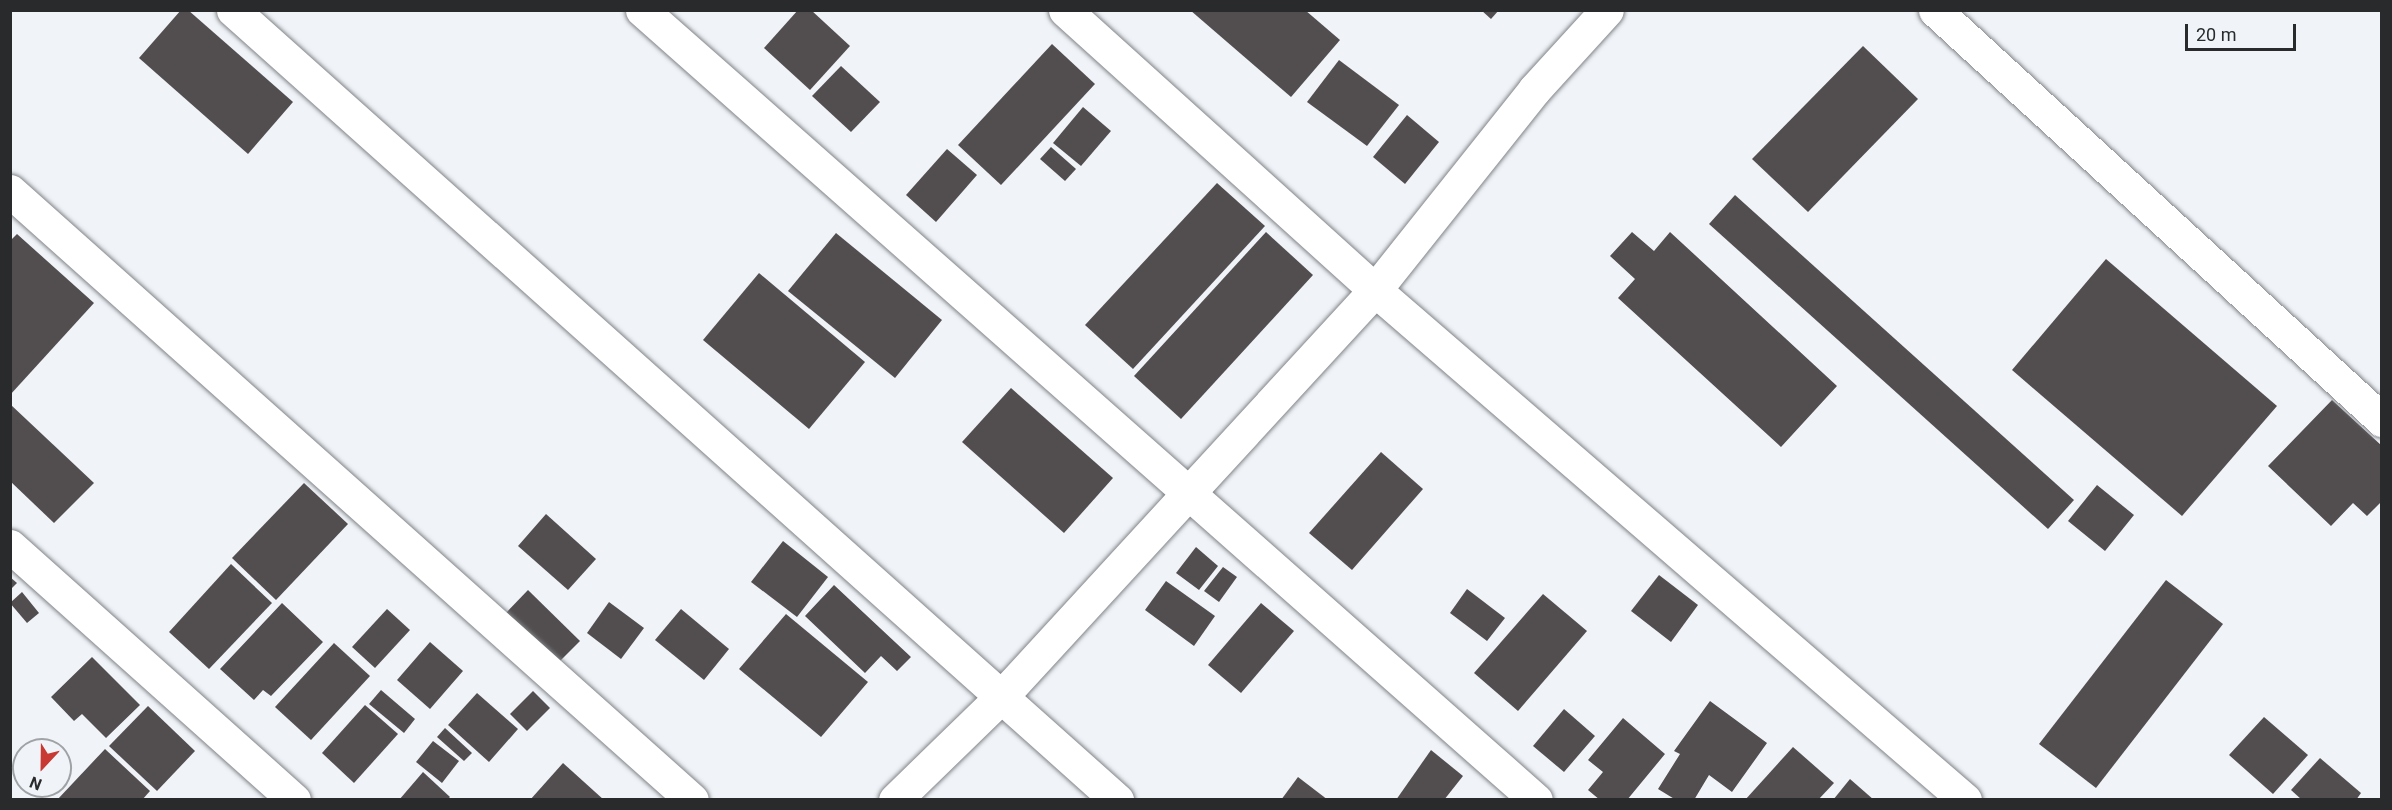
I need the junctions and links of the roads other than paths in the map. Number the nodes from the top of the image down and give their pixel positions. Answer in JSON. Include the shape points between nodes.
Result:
{"nodes":[{"id":1,"x":233,"y":10,"type":"edge"},
{"id":2,"x":642,"y":10,"type":"edge"},
{"id":3,"x":1065,"y":10,"type":"edge"},
{"id":4,"x":1607,"y":10,"type":"edge"},
{"id":5,"x":1935,"y":10,"type":"edge"},
{"id":6,"x":10,"y":191,"type":"edge"},
{"id":7,"x":1376,"y":290,"type":"junction"},
{"id":8,"x":2382,"y":420,"type":"edge"},
{"id":9,"x":1188,"y":492,"type":"junction"},
{"id":10,"x":10,"y":546,"type":"edge"},
{"id":11,"x":1000,"y":698,"type":"junction"},
{"id":12,"x":294,"y":800,"type":"edge"},
{"id":13,"x":692,"y":800,"type":"edge"},
{"id":14,"x":895,"y":800,"type":"edge"},
{"id":15,"x":1116,"y":800,"type":"edge"},
{"id":16,"x":1536,"y":800,"type":"edge"},
{"id":17,"x":1965,"y":800,"type":"edge"}],
"edges":[{"from":1,"to":11,"type":"street"},
{"from":2,"to":9,"type":"street"},
{"from":3,"to":7,"type":"street"},
{"from":4,"to":7,"type":"street","via":[[1534,90]]},
{"from":5,"to":8,"type":"street"},
{"from":6,"to":13,"type":"street"},
{"from":7,"to":9,"type":"street"},
{"from":7,"to":17,"type":"street"},
{"from":9,"to":11,"type":"street"},
{"from":9,"to":16,"type":"street"},
{"from":10,"to":12,"type":"street"},
{"from":11,"to":14,"type":"street"},
{"from":11,"to":15,"type":"street"}]}
